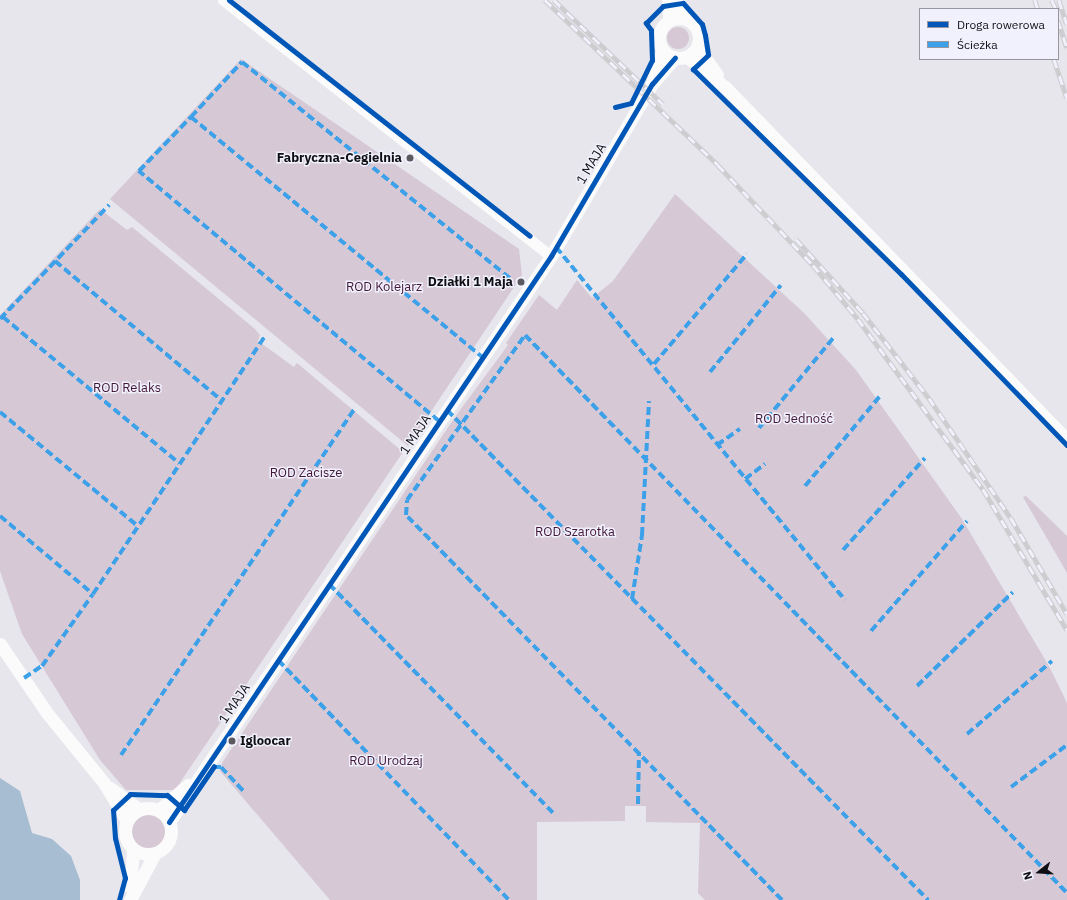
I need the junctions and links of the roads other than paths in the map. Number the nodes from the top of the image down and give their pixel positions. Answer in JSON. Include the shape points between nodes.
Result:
{"nodes":[{"id":1,"x":223,"y":0,"type":"edge"},
{"id":2,"x":668,"y":0,"type":"edge"},
{"id":3,"x":678,"y":0,"type":"edge"},
{"id":4,"x":682,"y":18,"type":"junction"},
{"id":5,"x":669,"y":20,"type":"junction"},
{"id":6,"x":697,"y":47,"type":"junction"},
{"id":7,"x":662,"y":50,"type":"junction"},
{"id":8,"x":681,"y":58,"type":"junction"},
{"id":9,"x":652,"y":84,"type":"junction"},
{"id":10,"x":726,"y":88,"type":"junction"},
{"id":11,"x":550,"y":256,"type":"junction"},
{"id":12,"x":1067,"y":440,"type":"edge"},
{"id":13,"x":0,"y":644,"type":"edge"},
{"id":14,"x":197,"y":777,"type":"junction"},
{"id":15,"x":104,"y":783,"type":"junction"},
{"id":16,"x":140,"y":809,"type":"junction"},
{"id":17,"x":159,"y":810,"type":"junction"},
{"id":18,"x":127,"y":821,"type":"junction"},
{"id":19,"x":170,"y":822,"type":"junction"},
{"id":20,"x":134,"y":849,"type":"junction"},
{"id":21,"x":155,"y":853,"type":"junction"},
{"id":22,"x":129,"y":900,"type":"edge"}],
"edges":[{"from":1,"to":11,"type":"street"},
{"from":2,"to":5,"type":"street"},
{"from":3,"to":4,"type":"street"},
{"from":4,"to":5,"type":"street"},
{"from":4,"to":6,"type":"street","via":[[697,29]]},
{"from":5,"to":7,"type":"street","via":[[659,31]]},
{"from":6,"to":8,"type":"street"},
{"from":6,"to":10,"type":"street"},
{"from":7,"to":8,"type":"street"},
{"from":7,"to":9,"type":"street","name":"1 MAJA"},
{"from":8,"to":9,"type":"street","name":"1 MAJA"},
{"from":8,"to":10,"type":"street"},
{"from":9,"to":11,"type":"street","name":"1 MAJA"},
{"from":10,"to":12,"type":"street"},
{"from":11,"to":14,"type":"street","name":"1 MAJA"},
{"from":13,"to":15,"type":"street","via":[[47,713]]},
{"from":14,"to":17,"type":"street","name":"1 MAJA"},
{"from":14,"to":19,"type":"street","name":"1 MAJA"},
{"from":15,"to":16,"type":"street"},
{"from":15,"to":18,"type":"street"},
{"from":16,"to":17,"type":"street"},
{"from":16,"to":18,"type":"street"},
{"from":17,"to":19,"type":"street"},
{"from":18,"to":20,"type":"street","via":[[125,836]]},
{"from":19,"to":21,"type":"street","via":[[170,838]]},
{"from":20,"to":21,"type":"street"},
{"from":20,"to":22,"type":"street"},
{"from":21,"to":22,"type":"street"}]}
